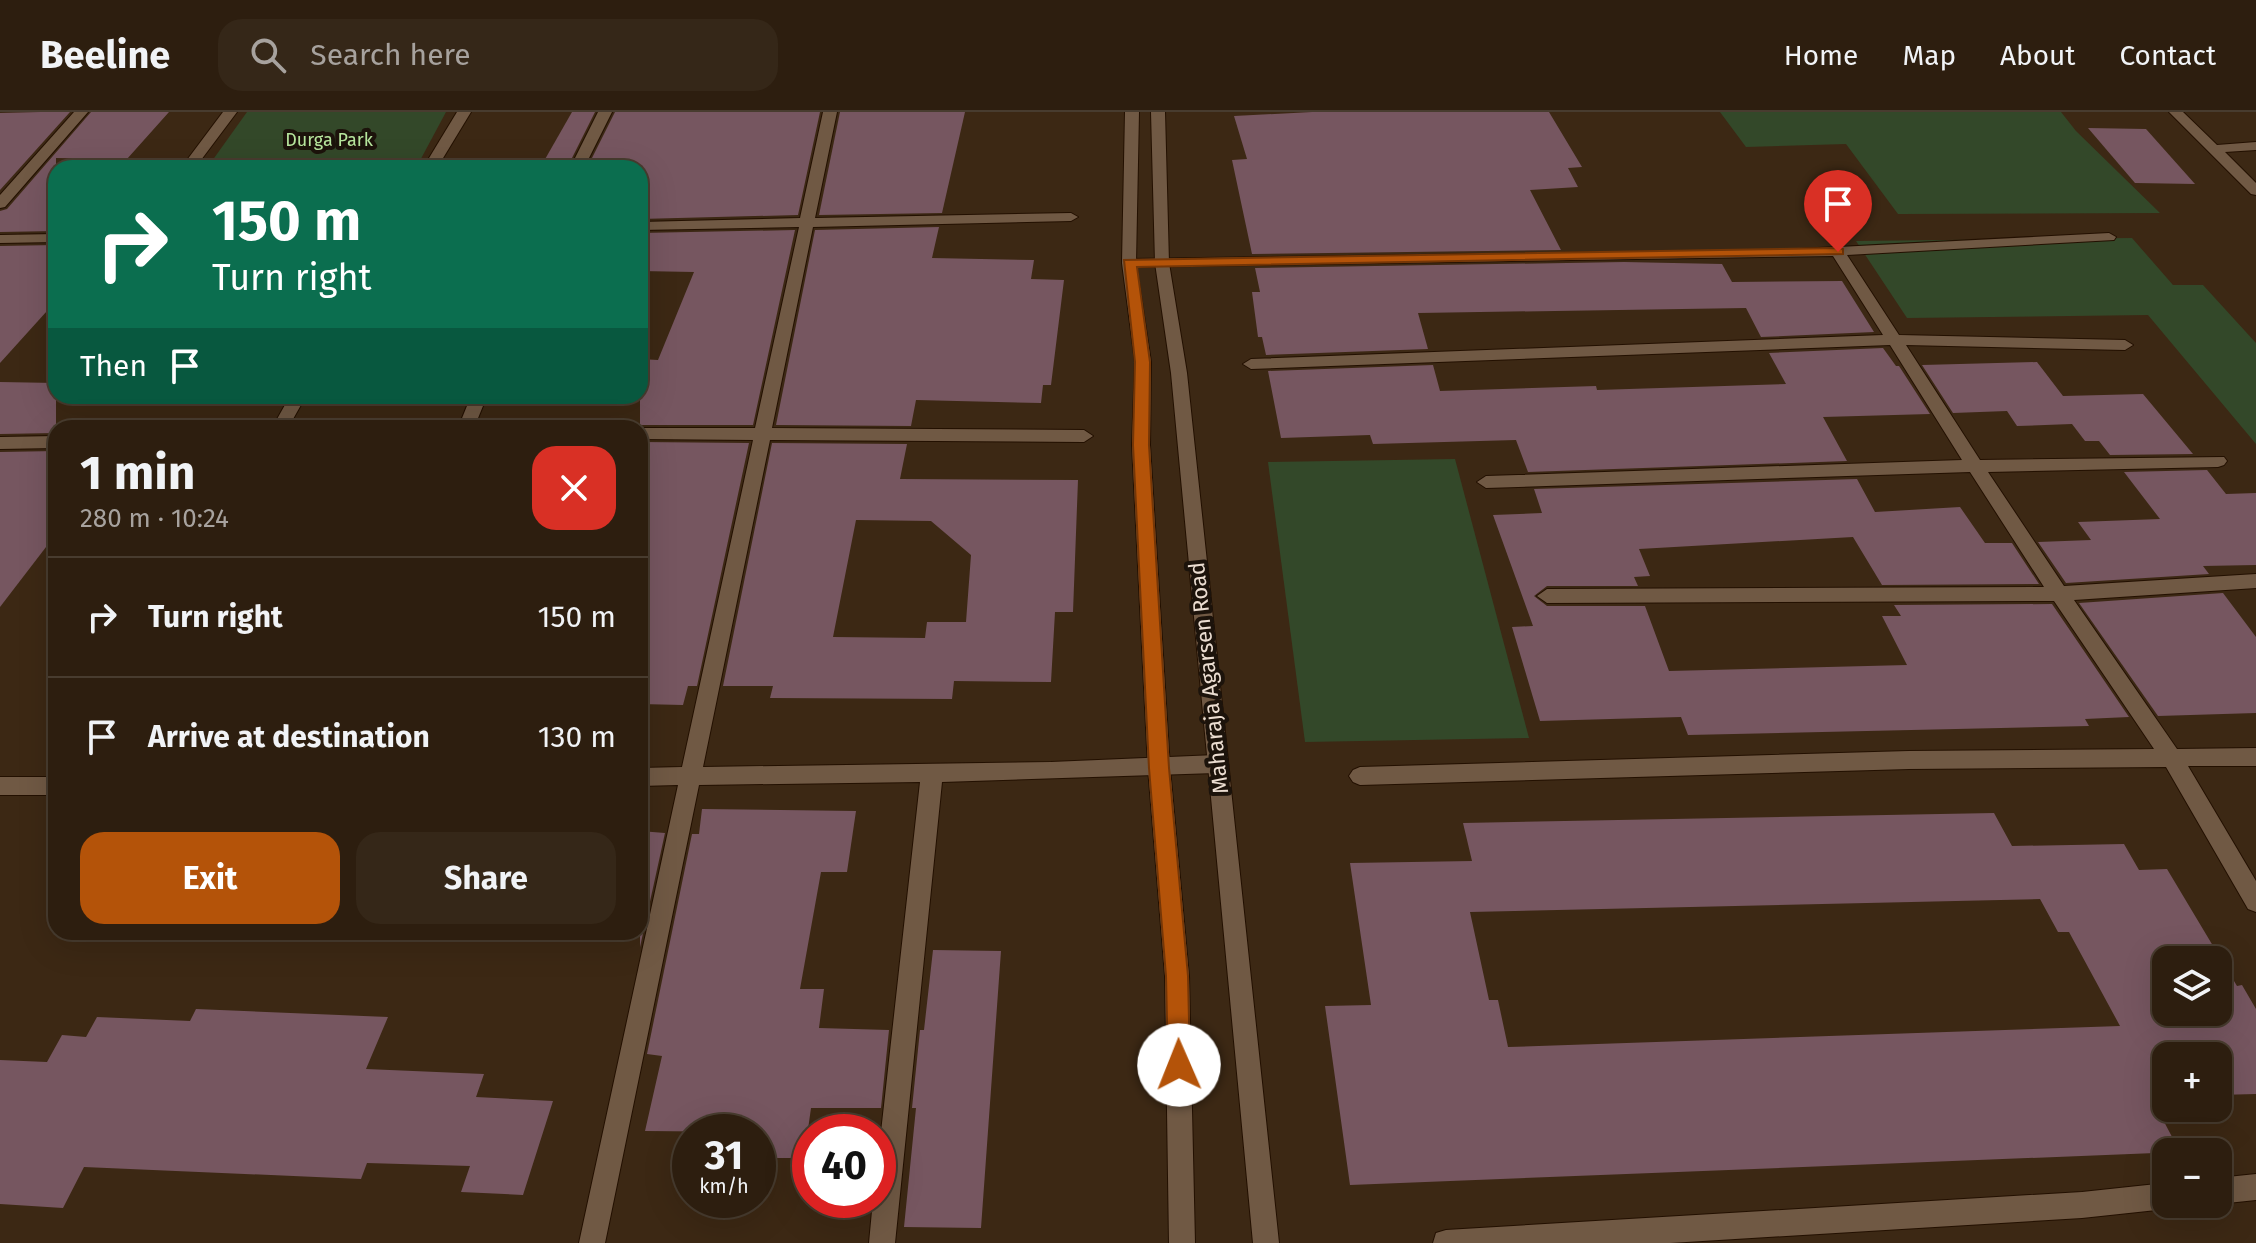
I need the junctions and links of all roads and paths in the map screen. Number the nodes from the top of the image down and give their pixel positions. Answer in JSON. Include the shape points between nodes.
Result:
{"nodes":[{"id":1,"x":81,"y":112,"type":"edge"},
{"id":2,"x":230,"y":112,"type":"edge"},
{"id":3,"x":464,"y":112,"type":"edge"},
{"id":4,"x":605,"y":112,"type":"edge"},
{"id":5,"x":830,"y":112,"type":"edge"},
{"id":6,"x":1132,"y":112,"type":"edge"},
{"id":7,"x":1158,"y":112,"type":"edge"},
{"id":8,"x":2176,"y":112,"type":"edge"},
{"id":9,"x":2256,"y":146,"type":"edge"},
{"id":10,"x":2216,"y":149,"type":"junction"},
{"id":11,"x":194,"y":160,"type":"edge"},
{"id":12,"x":435,"y":160,"type":"edge"},
{"id":13,"x":581,"y":160,"type":"edge"},
{"id":14,"x":2256,"y":191,"type":"edge"},
{"id":15,"x":0,"y":204,"type":"edge"},
{"id":16,"x":1071,"y":217,"type":"dead end"},
{"id":17,"x":806,"y":222,"type":"junction"},
{"id":18,"x":648,"y":226,"type":"edge"},
{"id":19,"x":2109,"y":237,"type":"dead end"},
{"id":20,"x":48,"y":238,"type":"edge"},
{"id":21,"x":0,"y":239,"type":"edge"},
{"id":22,"x":1838,"y":252,"type":"junction"},
{"id":23,"x":1129,"y":263,"type":"junction"},
{"id":24,"x":1162,"y":263,"type":"junction"},
{"id":25,"x":1896,"y":340,"type":"junction"},
{"id":26,"x":2125,"y":345,"type":"dead end"},
{"id":27,"x":1251,"y":364,"type":"dead end"},
{"id":28,"x":648,"y":433,"type":"edge"},
{"id":29,"x":762,"y":435,"type":"junction"},
{"id":30,"x":1084,"y":436,"type":"dead end"},
{"id":31,"x":48,"y":442,"type":"edge"},
{"id":32,"x":0,"y":443,"type":"edge"},
{"id":33,"x":2218,"y":461,"type":"dead end"},
{"id":34,"x":1976,"y":466,"type":"junction"},
{"id":35,"x":1486,"y":482,"type":"dead end"},
{"id":36,"x":2256,"y":581,"type":"edge"},
{"id":37,"x":2058,"y":594,"type":"junction"},
{"id":38,"x":1547,"y":596,"type":"dead end"},
{"id":39,"x":2171,"y":757,"type":"junction"},
{"id":40,"x":2256,"y":757,"type":"edge"},
{"id":41,"x":1216,"y":764,"type":"junction"},
{"id":42,"x":1159,"y":768,"type":"junction"},
{"id":43,"x":932,"y":773,"type":"junction"},
{"id":44,"x":1360,"y":776,"type":"dead end"},
{"id":45,"x":648,"y":777,"type":"edge"},
{"id":46,"x":690,"y":777,"type":"junction"},
{"id":47,"x":0,"y":786,"type":"edge"},
{"id":48,"x":48,"y":786,"type":"edge"},
{"id":49,"x":2256,"y":902,"type":"edge"},
{"id":50,"x":2256,"y":1187,"type":"edge"},
{"id":51,"x":2232,"y":1190,"type":"edge"},
{"id":52,"x":2152,"y":1198,"type":"edge"},
{"id":53,"x":592,"y":1243,"type":"edge"},
{"id":54,"x":882,"y":1243,"type":"edge"},
{"id":55,"x":1182,"y":1243,"type":"edge"},
{"id":56,"x":1266,"y":1243,"type":"edge"},
{"id":57,"x":1446,"y":1243,"type":"edge"}],
"edges":[{"from":1,"to":15,"type":"street"},
{"from":2,"to":11,"type":"street"},
{"from":3,"to":12,"type":"street"},
{"from":4,"to":13,"type":"street"},
{"from":5,"to":17,"type":"street"},
{"from":6,"to":23,"type":"street"},
{"from":7,"to":24,"type":"street","name":"Maharaja Agarsen Road"},
{"from":8,"to":10,"type":"street"},
{"from":9,"to":10,"type":"street"},
{"from":10,"to":14,"type":"street"},
{"from":16,"to":17,"type":"street"},
{"from":17,"to":18,"type":"street"},
{"from":17,"to":29,"type":"street"},
{"from":19,"to":22,"type":"street"},
{"from":20,"to":21,"type":"street"},
{"from":22,"to":24,"type":"street"},
{"from":22,"to":25,"type":"street"},
{"from":23,"to":24,"type":"street"},
{"from":23,"to":42,"type":"street","via":[[1143,362],[1141,445]]},
{"from":24,"to":41,"type":"street","name":"Maharaja Agarsen Road","via":[[1179,373]]},
{"from":25,"to":26,"type":"street"},
{"from":25,"to":27,"type":"street"},
{"from":25,"to":34,"type":"street"},
{"from":28,"to":29,"type":"street"},
{"from":29,"to":30,"type":"street"},
{"from":29,"to":46,"type":"street"},
{"from":31,"to":32,"type":"street"},
{"from":33,"to":34,"type":"street"},
{"from":34,"to":35,"type":"street"},
{"from":34,"to":37,"type":"street"},
{"from":36,"to":37,"type":"street"},
{"from":37,"to":38,"type":"street"},
{"from":37,"to":39,"type":"street"},
{"from":39,"to":40,"type":"street"},
{"from":39,"to":44,"type":"street"},
{"from":39,"to":49,"type":"street"},
{"from":41,"to":42,"type":"street"},
{"from":41,"to":56,"type":"street","name":"Maharaja Agarsen Road"},
{"from":42,"to":43,"type":"street"},
{"from":42,"to":55,"type":"street","via":[[1177,976]]},
{"from":43,"to":46,"type":"street"},
{"from":43,"to":54,"type":"street"},
{"from":45,"to":46,"type":"street"},
{"from":46,"to":53,"type":"street"},
{"from":47,"to":48,"type":"street"},
{"from":50,"to":51,"type":"street"},
{"from":52,"to":57,"type":"street"}]}
